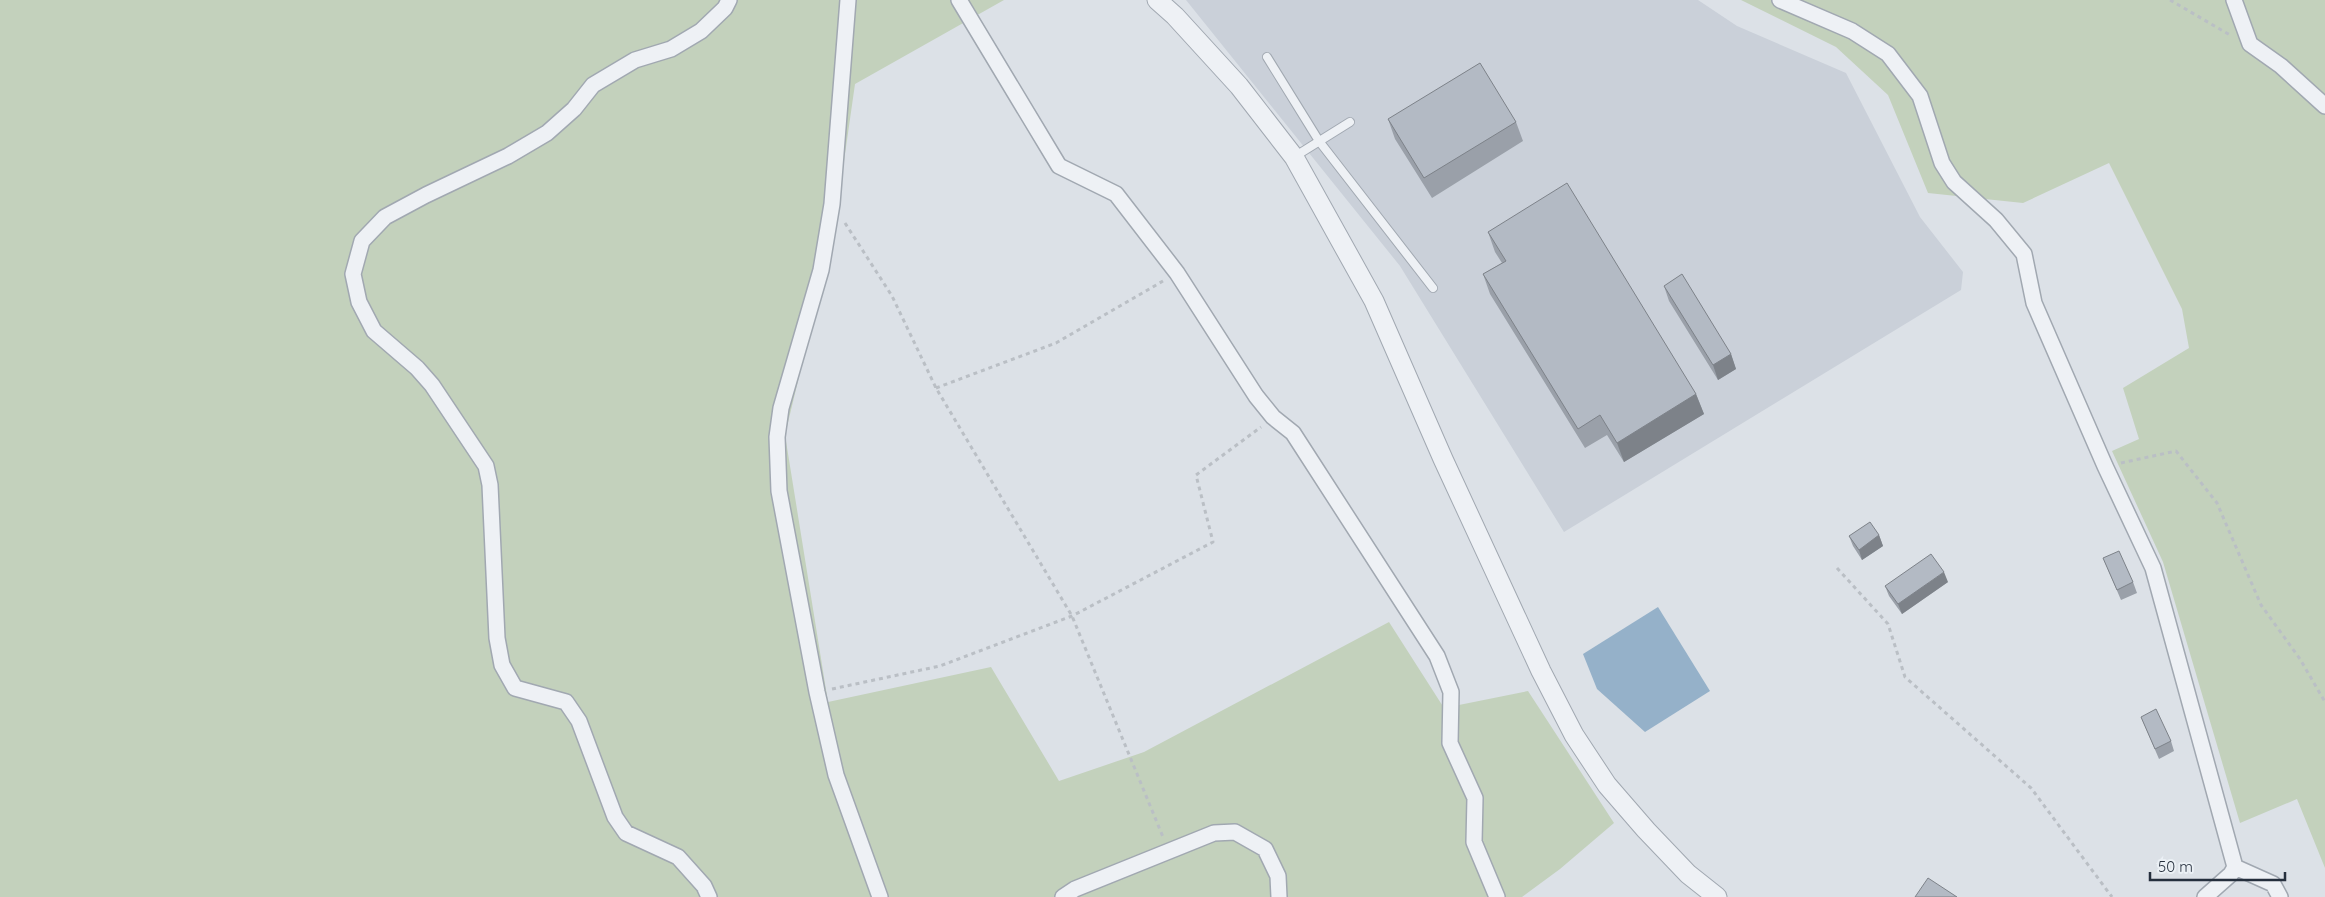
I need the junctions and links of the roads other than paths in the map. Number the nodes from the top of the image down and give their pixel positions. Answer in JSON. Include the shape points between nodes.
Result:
{"nodes":[{"id":1,"x":729,"y":0,"type":"edge"},
{"id":2,"x":848,"y":0,"type":"edge"},
{"id":3,"x":959,"y":0,"type":"edge"},
{"id":4,"x":1157,"y":0,"type":"edge"},
{"id":5,"x":1780,"y":0,"type":"edge"},
{"id":6,"x":2234,"y":0,"type":"edge"},
{"id":7,"x":1267,"y":57,"type":"dead end"},
{"id":8,"x":2325,"y":106,"type":"edge"},
{"id":9,"x":1350,"y":122,"type":"dead end"},
{"id":10,"x":1319,"y":142,"type":"junction"},
{"id":11,"x":1294,"y":157,"type":"junction"},
{"id":12,"x":1433,"y":288,"type":"dead end"},
{"id":13,"x":2235,"y":867,"type":"junction"},
{"id":14,"x":709,"y":897,"type":"edge"},
{"id":15,"x":880,"y":897,"type":"edge"},
{"id":16,"x":1063,"y":897,"type":"edge"},
{"id":17,"x":1279,"y":897,"type":"edge"},
{"id":18,"x":1497,"y":897,"type":"edge"},
{"id":19,"x":1717,"y":897,"type":"edge"},
{"id":20,"x":2205,"y":897,"type":"edge"},
{"id":21,"x":2280,"y":897,"type":"edge"}],
"edges":[{"from":1,"to":14,"type":"street","via":[[701,31],[671,49],[635,60],[593,85],[574,109],[547,133],[385,217],[362,241],[353,274],[359,302],[374,331],[427,380],[486,466],[490,485],[497,638],[502,665],[515,688],[566,702],[579,721],[615,817],[626,833],[678,857],[704,886]]},
{"from":2,"to":15,"type":"street","via":[[832,204],[821,270],[781,408],[777,437],[779,491],[817,692],[836,775]]},
{"from":3,"to":18,"type":"street","via":[[1059,166],[1116,194],[1177,274],[1256,396],[1273,417],[1293,433],[1438,656],[1451,692],[1450,743],[1475,798],[1474,842]]},
{"from":4,"to":11,"type":"street","via":[[1238,86]]},
{"from":5,"to":13,"type":"street","via":[[1852,31],[1888,54],[1920,96],[1942,163],[1954,182],[1996,220],[2024,254],[2034,303],[2152,568]]},
{"from":6,"to":8,"type":"street","via":[[2250,44],[2281,66]]},
{"from":7,"to":10,"type":"lane"},
{"from":9,"to":10,"type":"lane"},
{"from":10,"to":11,"type":"lane"},
{"from":10,"to":12,"type":"lane"},
{"from":11,"to":19,"type":"street","via":[[1374,301],[1451,476],[1574,735],[1607,785],[1646,830],[1688,874]]},
{"from":13,"to":20,"type":"street"},
{"from":13,"to":21,"type":"street","via":[[2273,884]]},
{"from":16,"to":17,"type":"street","via":[[1075,889],[1214,833],[1235,832],[1265,849],[1278,876]]}]}
